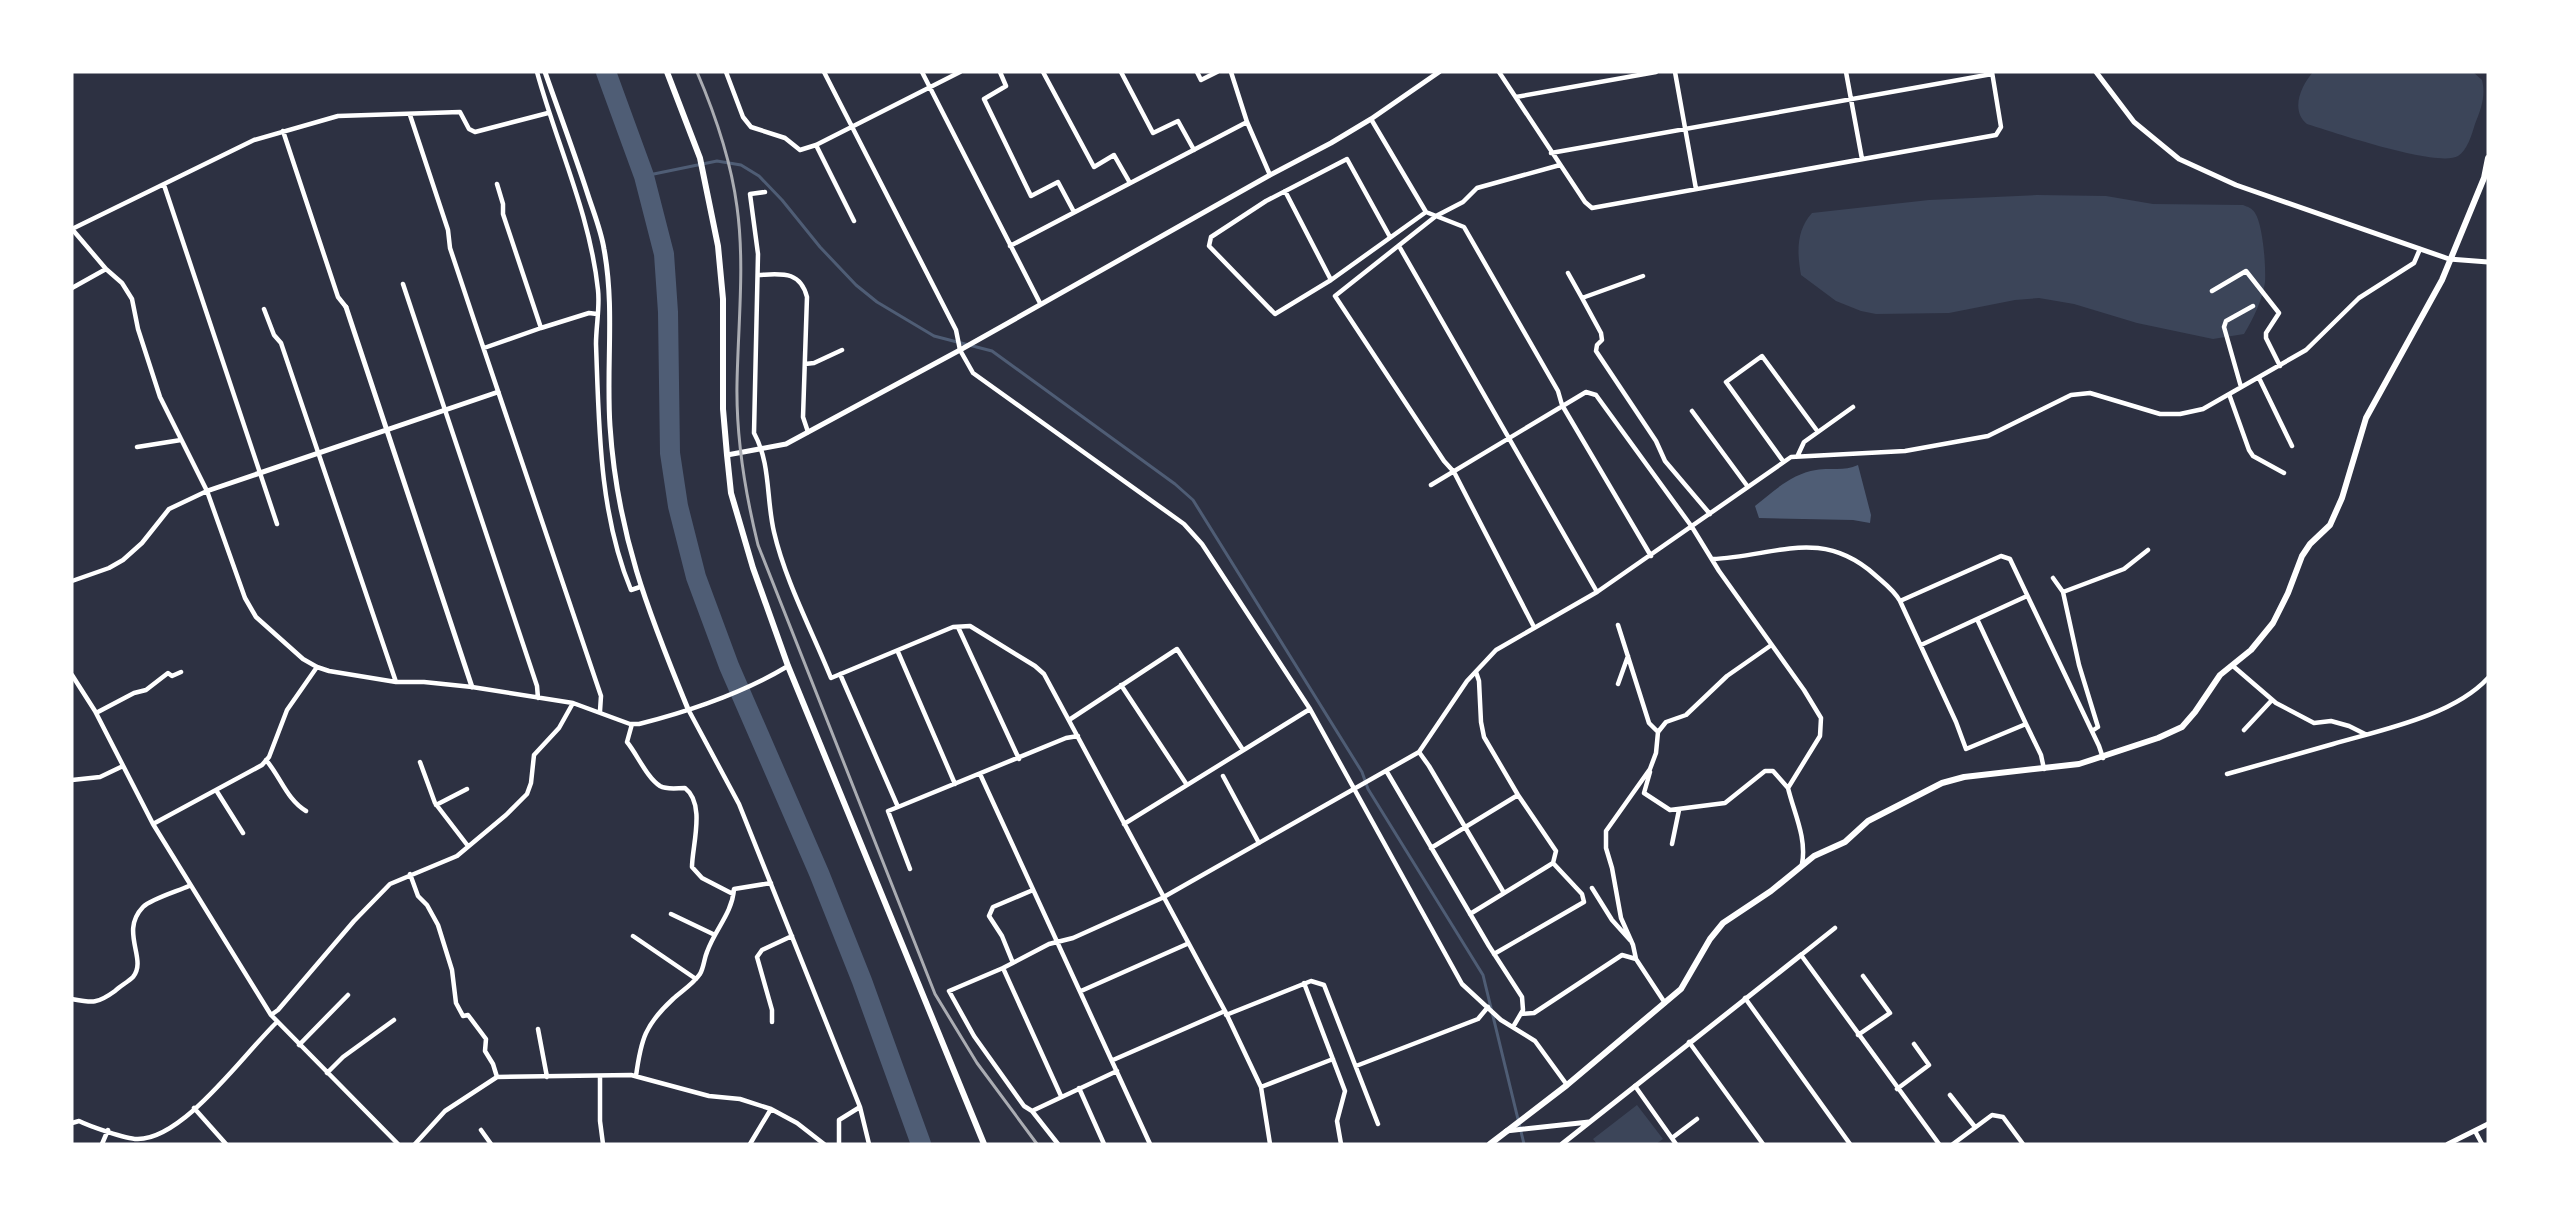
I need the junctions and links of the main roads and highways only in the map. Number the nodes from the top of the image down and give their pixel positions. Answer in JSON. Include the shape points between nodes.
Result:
{"nodes":[{"id":1,"x":668,"y":72,"type":"edge"},
{"id":2,"x":2488,"y":158,"type":"edge"},
{"id":3,"x":984,"y":1144,"type":"edge"},
{"id":4,"x":1490,"y":1144,"type":"edge"}],
"edges":[{"from":1,"to":3,"type":"main road","via":[[700,158],[718,246],[727,455],[732,493],[750,557],[788,666]]},
{"from":2,"to":4,"type":"main road","via":[[2484,178],[2442,280],[2366,418],[2330,525],[2302,556],[2273,623],[2251,650],[2220,675],[2182,727],[2079,764],[1942,783],[1868,821],[1845,842],[1802,864],[1771,891],[1723,923],[1681,989]]}]}
